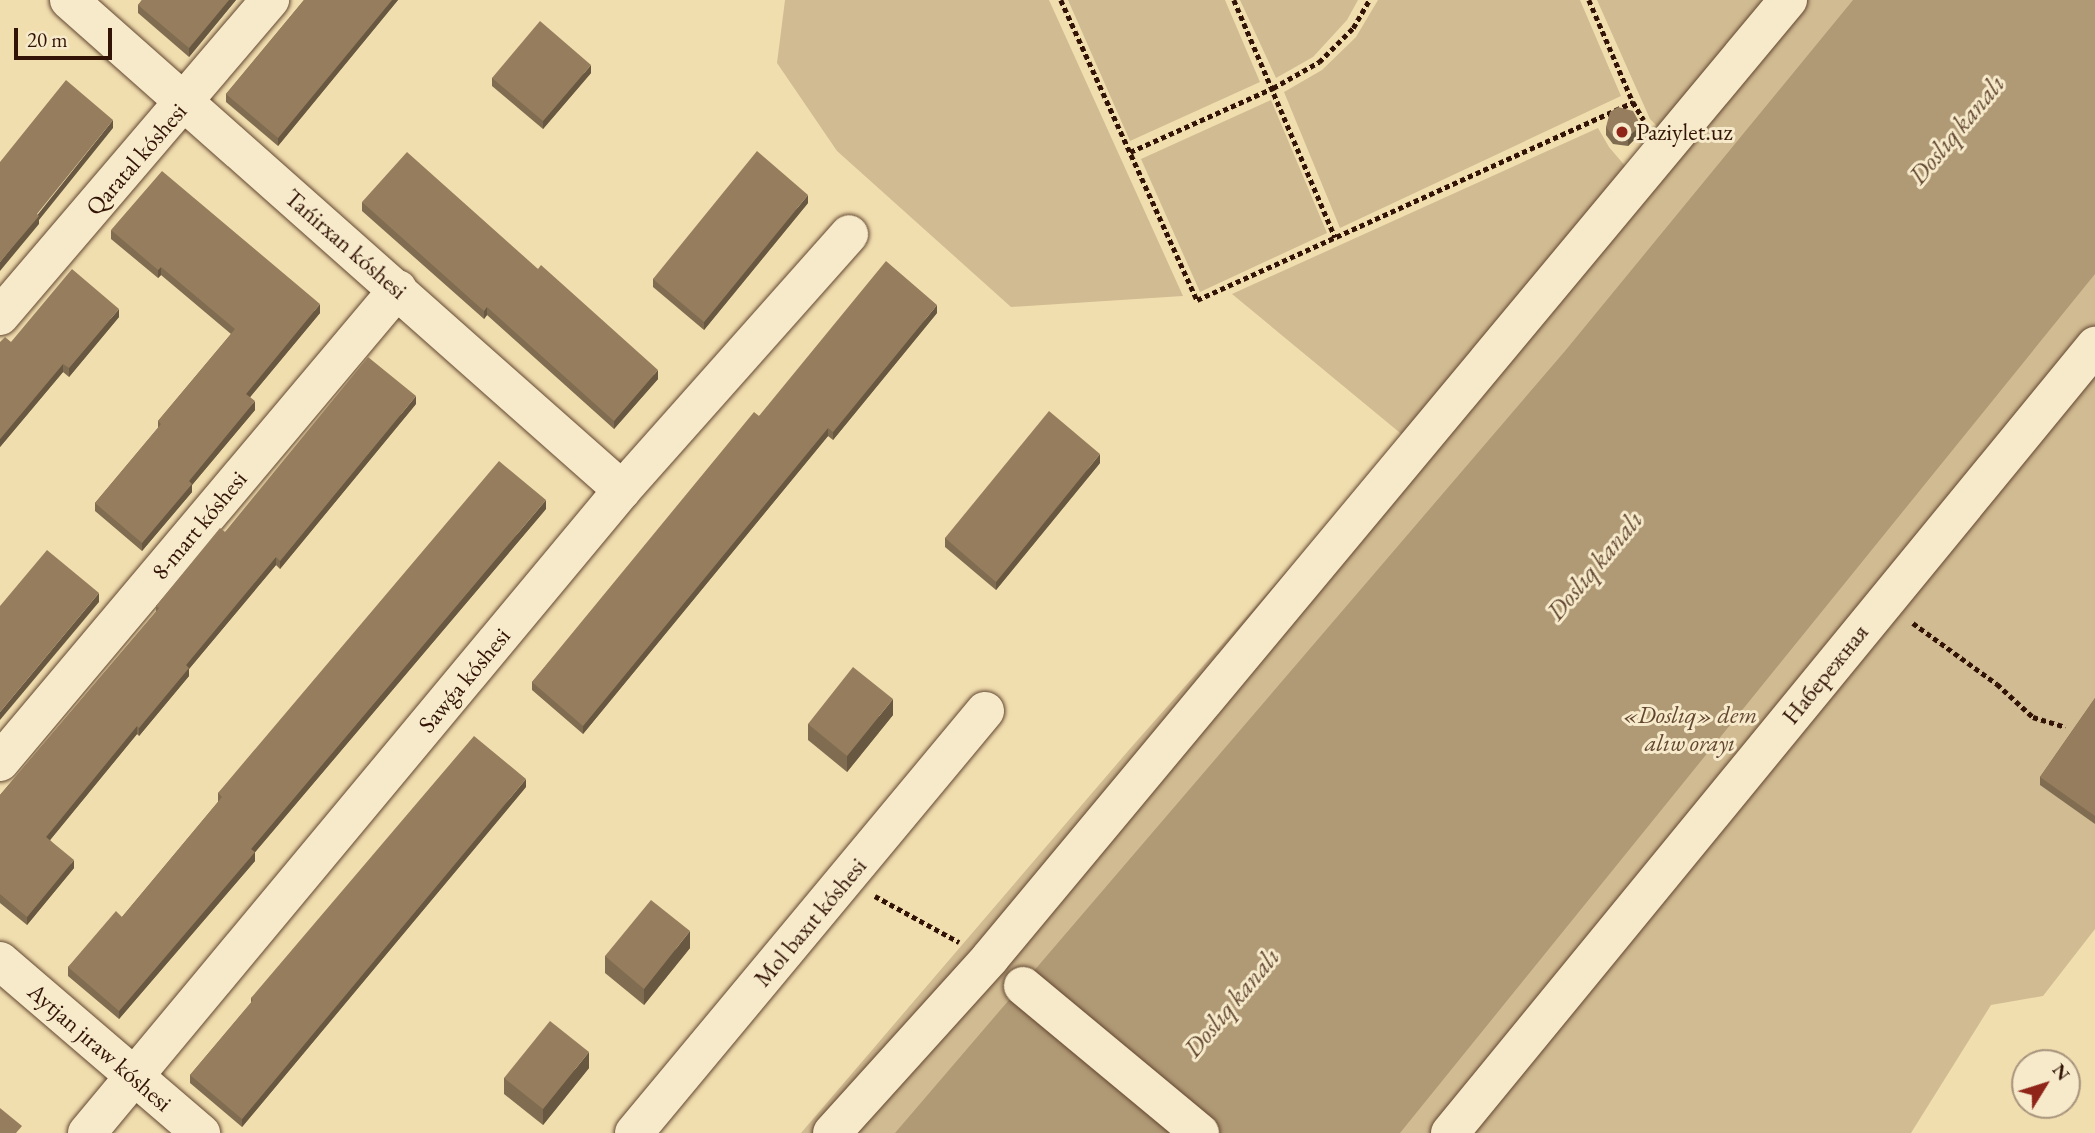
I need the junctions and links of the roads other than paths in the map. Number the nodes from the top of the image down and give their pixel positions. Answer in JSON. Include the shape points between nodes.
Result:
{"nodes":[{"id":1,"x":69,"y":0,"type":"edge"},
{"id":2,"x":270,"y":0,"type":"edge"},
{"id":3,"x":1788,"y":0,"type":"edge"},
{"id":4,"x":185,"y":104,"type":"junction"},
{"id":5,"x":849,"y":234,"type":"dead end"},
{"id":6,"x":398,"y":289,"type":"junction"},
{"id":7,"x":0,"y":316,"type":"edge"},
{"id":8,"x":2095,"y":345,"type":"edge"},
{"id":9,"x":622,"y":490,"type":"junction"},
{"id":10,"x":985,"y":711,"type":"dead end"},
{"id":11,"x":0,"y":762,"type":"edge"},
{"id":12,"x":0,"y":961,"type":"edge"},
{"id":13,"x":1023,"y":986,"type":"dead end"},
{"id":14,"x":136,"y":1077,"type":"junction"},
{"id":15,"x":87,"y":1133,"type":"edge"},
{"id":16,"x":201,"y":1133,"type":"edge"},
{"id":17,"x":634,"y":1133,"type":"edge"},
{"id":18,"x":831,"y":1133,"type":"edge"},
{"id":19,"x":1200,"y":1133,"type":"edge"},
{"id":20,"x":1450,"y":1133,"type":"edge"}],
"edges":[{"from":1,"to":4,"type":"street","name":"Tańirxan kóshesi"},
{"from":2,"to":4,"type":"street","name":"Qaratal kóshesi"},
{"from":3,"to":18,"type":"street","via":[[990,958]]},
{"from":4,"to":6,"type":"street","name":"Tańirxan kóshesi"},
{"from":4,"to":7,"type":"street","name":"Qaratal kóshesi"},
{"from":5,"to":9,"type":"street","name":"Sawǵa kóshesi"},
{"from":6,"to":9,"type":"street","name":"Tańirxan kóshesi"},
{"from":6,"to":11,"type":"street","name":"8-mart kóshesi"},
{"from":8,"to":20,"type":"street","name":"Набережная"},
{"from":9,"to":14,"type":"street","name":"Sawǵa kóshesi"},
{"from":10,"to":17,"type":"street","name":"Mol baxıt kóshesi"},
{"from":12,"to":14,"type":"street","name":"Aytjan jıraw kóshesi"},
{"from":13,"to":19,"type":"street"},
{"from":14,"to":15,"type":"street","name":"Sawǵa kóshesi"},
{"from":14,"to":16,"type":"street","name":"Aytjan jıraw kóshesi"}]}
